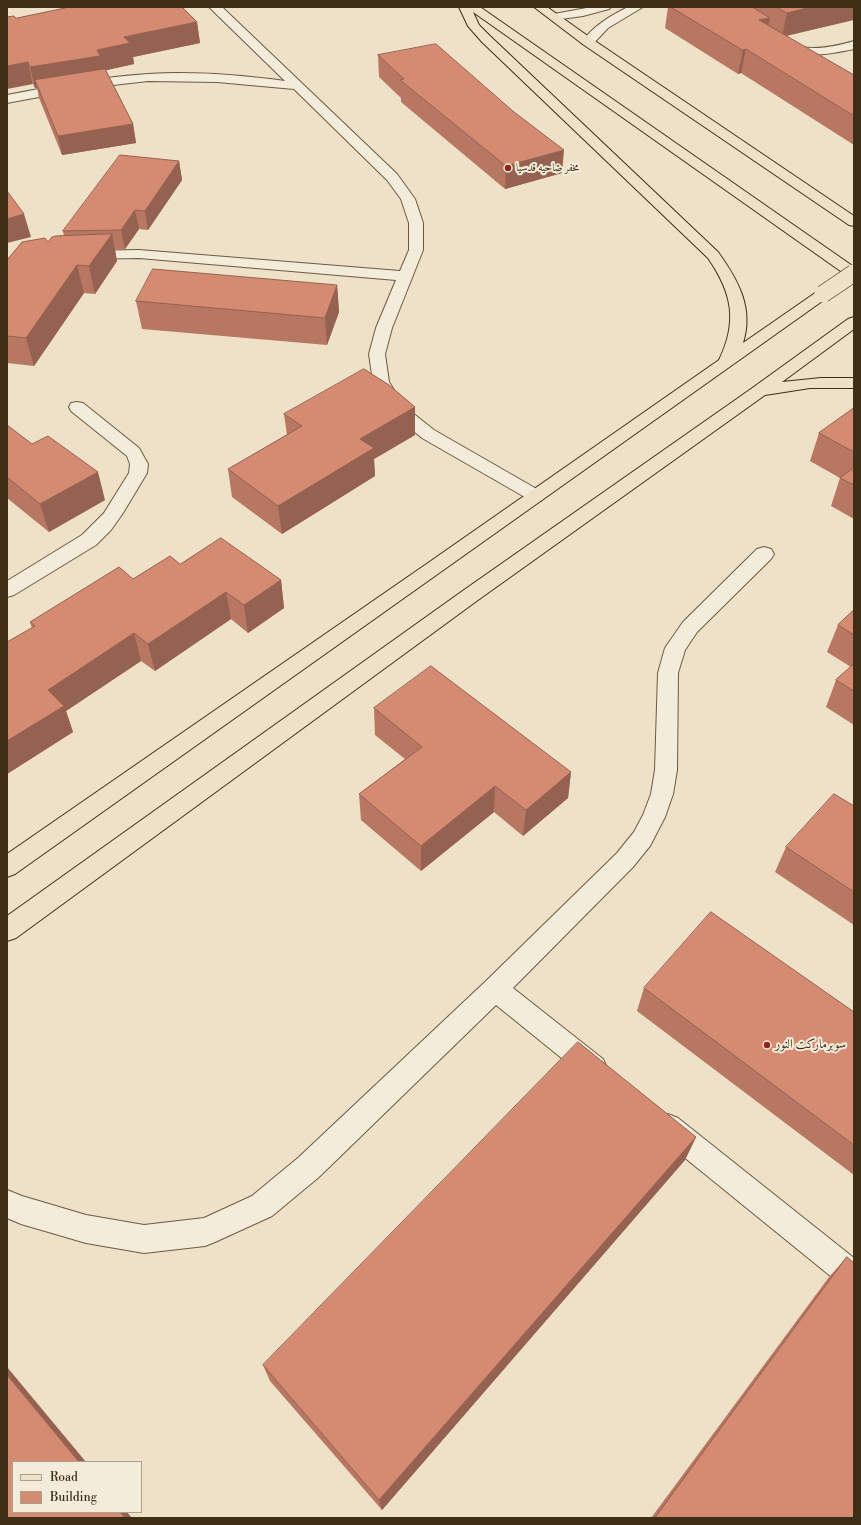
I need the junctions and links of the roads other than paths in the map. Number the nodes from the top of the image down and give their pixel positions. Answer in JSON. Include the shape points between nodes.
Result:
{"nodes":[{"id":1,"x":215,"y":7,"type":"edge"},
{"id":2,"x":465,"y":7,"type":"edge"},
{"id":3,"x":473,"y":7,"type":"edge"},
{"id":4,"x":540,"y":7,"type":"edge"},
{"id":5,"x":605,"y":7,"type":"edge"},
{"id":6,"x":637,"y":7,"type":"edge"},
{"id":7,"x":554,"y":16,"type":"junction"},
{"id":8,"x":772,"y":39,"type":"edge"},
{"id":9,"x":588,"y":42,"type":"junction"},
{"id":10,"x":854,"y":45,"type":"edge"},
{"id":11,"x":296,"y":86,"type":"junction"},
{"id":12,"x":7,"y":99,"type":"edge"},
{"id":13,"x":854,"y":222,"type":"edge"},
{"id":14,"x":70,"y":256,"type":"edge"},
{"id":15,"x":854,"y":274,"type":"edge"},
{"id":16,"x":405,"y":276,"type":"junction"},
{"id":17,"x":854,"y":322,"type":"edge"},
{"id":18,"x":726,"y":362,"type":"junction"},
{"id":19,"x":854,"y":383,"type":"edge"},
{"id":20,"x":757,"y":393,"type":"junction"},
{"id":21,"x":77,"y":407,"type":"dead end"},
{"id":22,"x":536,"y":496,"type":"junction"},
{"id":23,"x":764,"y":554,"type":"dead end"},
{"id":24,"x":7,"y":590,"type":"edge"},
{"id":25,"x":7,"y":867,"type":"edge"},
{"id":26,"x":7,"y":930,"type":"edge"},
{"id":27,"x":495,"y":988,"type":"junction"},
{"id":28,"x":613,"y":1083,"type":"edge"},
{"id":29,"x":650,"y":1113,"type":"edge"},
{"id":30,"x":7,"y":1204,"type":"edge"},
{"id":31,"x":854,"y":1277,"type":"edge"}],
"edges":[{"from":1,"to":11,"type":"street"},
{"from":2,"to":18,"type":"main road","via":[[474,26],[486,39],[713,255],[724,270],[736,296],[740,318],[736,340]]},
{"from":3,"to":15,"type":"main road"},
{"from":4,"to":7,"type":"main road"},
{"from":5,"to":7,"type":"street","via":[[583,13]]},
{"from":6,"to":9,"type":"street","via":[[602,26]]},
{"from":7,"to":9,"type":"main road"},
{"from":8,"to":10,"type":"street","via":[[806,51],[827,51]]},
{"from":9,"to":13,"type":"main road"},
{"from":11,"to":12,"type":"street","via":[[255,80],[169,77],[80,85]]},
{"from":11,"to":16,"type":"street","via":[[392,177],[408,199],[416,223],[416,250]]},
{"from":14,"to":16,"type":"street","via":[[139,254]]},
{"from":15,"to":18,"type":"main road","bridge":true},
{"from":16,"to":22,"type":"street","via":[[384,328],[377,354],[381,382],[398,409],[428,434]]},
{"from":17,"to":20,"type":"main road"},
{"from":18,"to":22,"type":"main road"},
{"from":19,"to":20,"type":"main road","via":[[834,381],[793,384]]},
{"from":20,"to":26,"type":"main road"},
{"from":21,"to":24,"type":"street","via":[[133,452],[138,458],[138,473],[115,513],[99,532]]},
{"from":22,"to":25,"type":"main road"},
{"from":23,"to":27,"type":"street","via":[[690,627],[675,648],[668,673],[666,770],[662,794],[654,817],[642,839],[625,860]]},
{"from":27,"to":28,"type":"street"},
{"from":27,"to":30,"type":"street","via":[[309,1167],[262,1206],[205,1232],[144,1240],[86,1229]]},
{"from":29,"to":31,"type":"street"}]}
